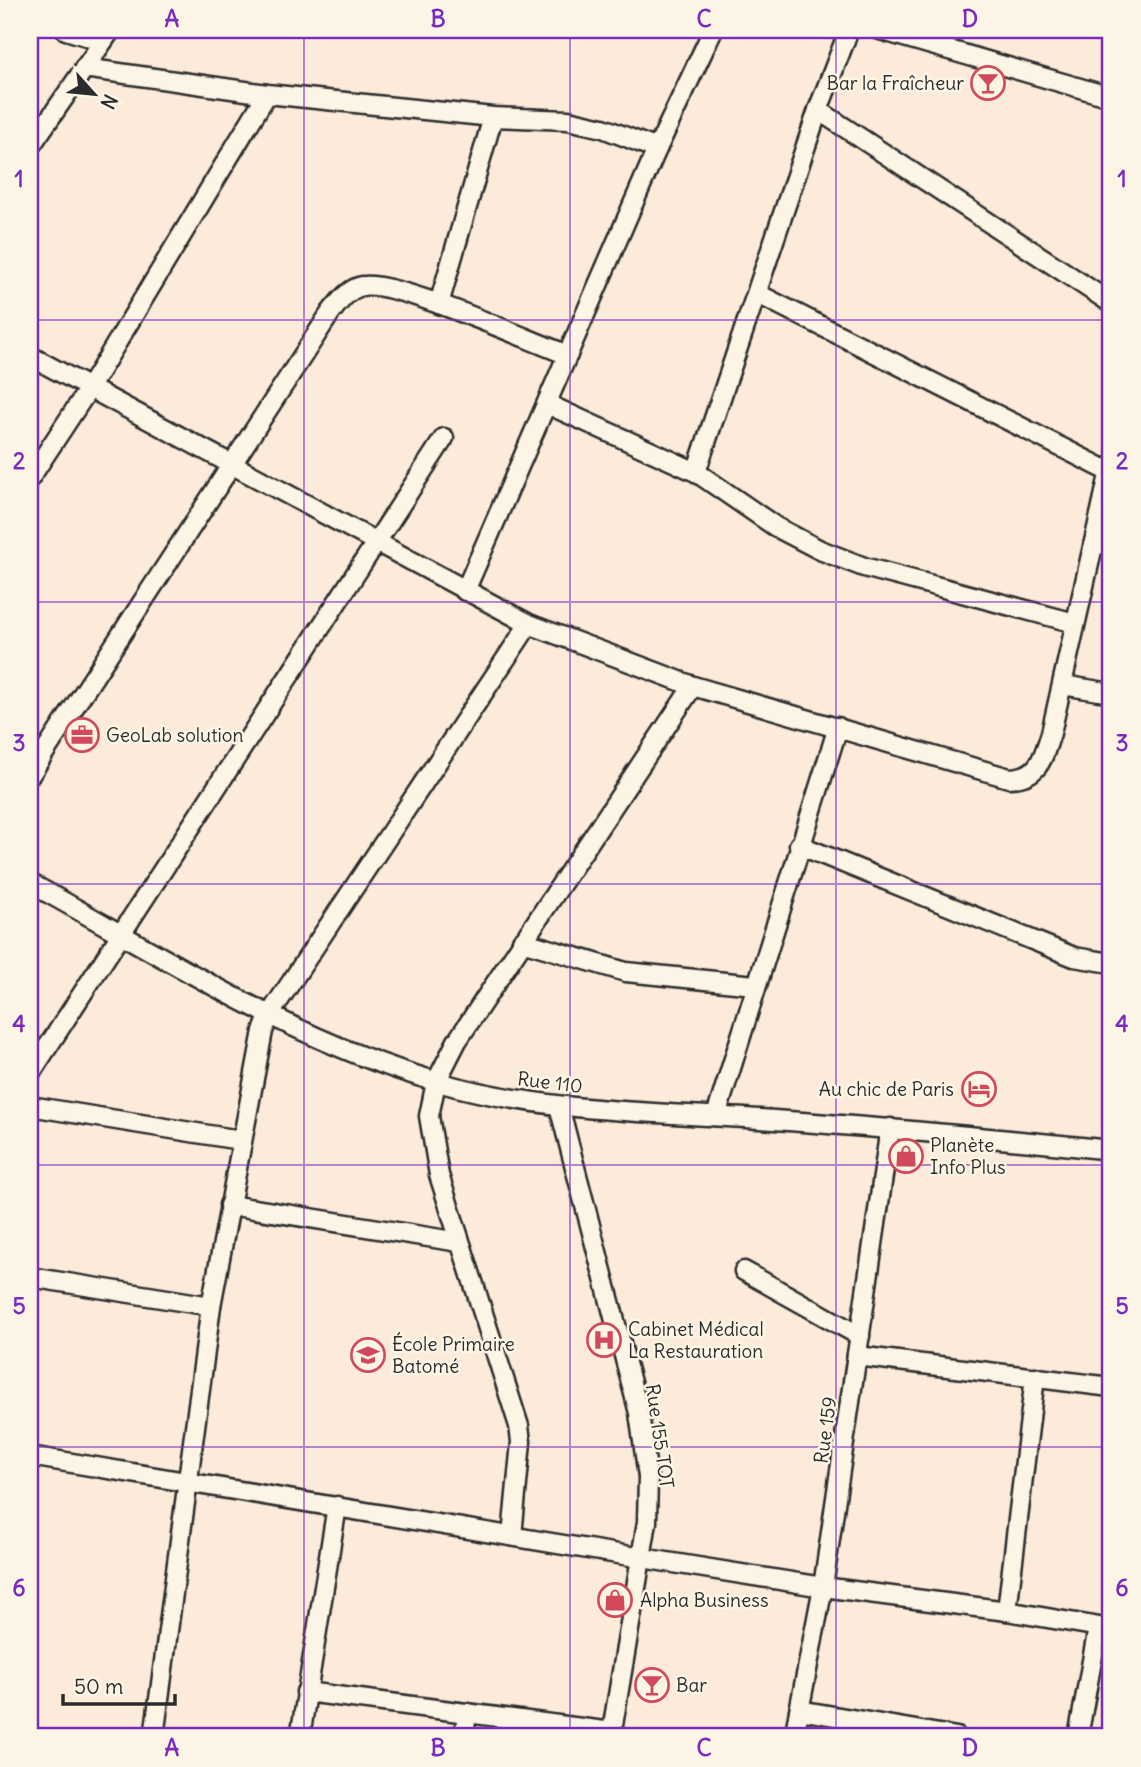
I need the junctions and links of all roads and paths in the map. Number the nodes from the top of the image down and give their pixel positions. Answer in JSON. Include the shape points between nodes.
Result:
{"nodes":[{"id":1,"x":66,"y":30,"type":"edge"},
{"id":2,"x":713,"y":30,"type":"edge"},
{"id":3,"x":849,"y":30,"type":"edge"},
{"id":4,"x":880,"y":30,"type":"edge"},
{"id":5,"x":107,"y":35,"type":"edge"},
{"id":6,"x":84,"y":68,"type":"junction"},
{"id":7,"x":267,"y":94,"type":"junction"},
{"id":8,"x":1111,"y":97,"type":"edge"},
{"id":9,"x":818,"y":110,"type":"junction"},
{"id":10,"x":493,"y":117,"type":"junction"},
{"id":11,"x":30,"y":147,"type":"edge"},
{"id":12,"x":657,"y":149,"type":"junction"},
{"id":13,"x":758,"y":294,"type":"junction"},
{"id":14,"x":1111,"y":303,"type":"edge"},
{"id":15,"x":439,"y":304,"type":"junction"},
{"id":16,"x":568,"y":355,"type":"junction"},
{"id":17,"x":30,"y":356,"type":"edge"},
{"id":18,"x":90,"y":387,"type":"junction"},
{"id":19,"x":547,"y":404,"type":"junction"},
{"id":20,"x":444,"y":438,"type":"dead end"},
{"id":21,"x":231,"y":465,"type":"junction"},
{"id":22,"x":1111,"y":469,"type":"edge"},
{"id":23,"x":696,"y":472,"type":"junction"},
{"id":24,"x":30,"y":478,"type":"edge"},
{"id":25,"x":376,"y":543,"type":"junction"},
{"id":26,"x":1102,"y":545,"type":"edge"},
{"id":27,"x":465,"y":591,"type":"junction"},
{"id":28,"x":1075,"y":623,"type":"junction"},
{"id":29,"x":528,"y":624,"type":"junction"},
{"id":30,"x":1063,"y":685,"type":"junction"},
{"id":31,"x":693,"y":686,"type":"junction"},
{"id":32,"x":1111,"y":693,"type":"edge"},
{"id":33,"x":838,"y":727,"type":"junction"},
{"id":34,"x":30,"y":775,"type":"edge"},
{"id":35,"x":799,"y":845,"type":"junction"},
{"id":36,"x":30,"y":883,"type":"edge"},
{"id":37,"x":122,"y":933,"type":"junction"},
{"id":38,"x":522,"y":941,"type":"junction"},
{"id":39,"x":1111,"y":963,"type":"edge"},
{"id":40,"x":755,"y":985,"type":"junction"},
{"id":41,"x":270,"y":1014,"type":"junction"},
{"id":42,"x":30,"y":1074,"type":"edge"},
{"id":43,"x":436,"y":1082,"type":"junction"},
{"id":44,"x":30,"y":1106,"type":"edge"},
{"id":45,"x":559,"y":1106,"type":"junction"},
{"id":46,"x":716,"y":1116,"type":"junction"},
{"id":47,"x":890,"y":1128,"type":"junction"},
{"id":48,"x":240,"y":1140,"type":"junction"},
{"id":49,"x":1111,"y":1150,"type":"edge"},
{"id":50,"x":229,"y":1205,"type":"junction"},
{"id":51,"x":459,"y":1242,"type":"junction"},
{"id":52,"x":744,"y":1271,"type":"dead end"},
{"id":53,"x":30,"y":1276,"type":"edge"},
{"id":54,"x":211,"y":1306,"type":"junction"},
{"id":55,"x":860,"y":1336,"type":"junction"},
{"id":56,"x":857,"y":1356,"type":"junction"},
{"id":57,"x":1035,"y":1377,"type":"junction"},
{"id":58,"x":1111,"y":1387,"type":"edge"},
{"id":59,"x":30,"y":1456,"type":"edge"},
{"id":60,"x":187,"y":1480,"type":"junction"},
{"id":61,"x":337,"y":1506,"type":"junction"},
{"id":62,"x":512,"y":1536,"type":"junction"},
{"id":63,"x":642,"y":1558,"type":"junction"},
{"id":64,"x":823,"y":1587,"type":"junction"},
{"id":65,"x":1007,"y":1611,"type":"junction"},
{"id":66,"x":1105,"y":1628,"type":"edge"},
{"id":67,"x":306,"y":1692,"type":"junction"},
{"id":68,"x":799,"y":1710,"type":"junction"},
{"id":69,"x":467,"y":1713,"type":"junction"},
{"id":70,"x":611,"y":1735,"type":"edge"},
{"id":71,"x":154,"y":1737,"type":"edge"},
{"id":72,"x":300,"y":1737,"type":"edge"},
{"id":73,"x":464,"y":1737,"type":"edge"},
{"id":74,"x":794,"y":1737,"type":"edge"},
{"id":75,"x":957,"y":1737,"type":"edge"},
{"id":76,"x":1079,"y":1737,"type":"edge"}],
"edges":[{"from":1,"to":5,"type":"street"},
{"from":2,"to":12,"type":"street"},
{"from":3,"to":9,"type":"street"},
{"from":4,"to":8,"type":"street"},
{"from":5,"to":6,"type":"street"},
{"from":6,"to":7,"type":"street"},
{"from":6,"to":11,"type":"street"},
{"from":7,"to":10,"type":"street"},
{"from":7,"to":18,"type":"street"},
{"from":9,"to":13,"type":"street"},
{"from":9,"to":14,"type":"street"},
{"from":10,"to":12,"type":"street","via":[[568,120]]},
{"from":10,"to":15,"type":"street"},
{"from":12,"to":16,"type":"street"},
{"from":13,"to":22,"type":"street"},
{"from":13,"to":23,"type":"street"},
{"from":15,"to":16,"type":"street"},
{"from":15,"to":21,"type":"street","via":[[370,285],[352,289],[331,312]]},
{"from":16,"to":19,"type":"street"},
{"from":17,"to":18,"type":"street"},
{"from":18,"to":21,"type":"street"},
{"from":18,"to":24,"type":"street"},
{"from":19,"to":23,"type":"street"},
{"from":19,"to":27,"type":"street"},
{"from":20,"to":25,"type":"street"},
{"from":21,"to":25,"type":"street"},
{"from":21,"to":34,"type":"street"},
{"from":22,"to":26,"type":"street"},
{"from":23,"to":28,"type":"street","via":[[820,551]]},
{"from":25,"to":27,"type":"street"},
{"from":25,"to":37,"type":"street"},
{"from":26,"to":28,"type":"street"},
{"from":27,"to":29,"type":"street"},
{"from":28,"to":30,"type":"street"},
{"from":29,"to":31,"type":"street"},
{"from":29,"to":41,"type":"street"},
{"from":30,"to":32,"type":"street"},
{"from":30,"to":33,"type":"street","via":[[1042,761],[1023,778],[1009,778]]},
{"from":31,"to":33,"type":"street"},
{"from":31,"to":38,"type":"street"},
{"from":33,"to":35,"type":"street"},
{"from":35,"to":39,"type":"street","via":[[1074,957]]},
{"from":35,"to":40,"type":"street"},
{"from":36,"to":37,"type":"street","name":"Rue 110"},
{"from":37,"to":41,"type":"street","name":"Rue 110"},
{"from":37,"to":42,"type":"street"},
{"from":38,"to":40,"type":"street","via":[[626,972]]},
{"from":38,"to":43,"type":"street"},
{"from":40,"to":46,"type":"street"},
{"from":41,"to":43,"type":"street","name":"Rue 110"},
{"from":41,"to":48,"type":"street","via":[[257,1050]]},
{"from":43,"to":45,"type":"street","name":"Rue 110"},
{"from":43,"to":51,"type":"street","via":[[429,1116],[439,1175]]},
{"from":44,"to":48,"type":"street"},
{"from":45,"to":46,"type":"street","name":"Rue 110"},
{"from":45,"to":63,"type":"street","name":"Rue 155 TOT","via":[[639,1413],[649,1477]]},
{"from":46,"to":47,"type":"street","name":"Rue 110"},
{"from":47,"to":49,"type":"street","name":"Rue 110"},
{"from":47,"to":55,"type":"street","name":"Rue 159"},
{"from":48,"to":50,"type":"street"},
{"from":50,"to":51,"type":"street"},
{"from":50,"to":54,"type":"street"},
{"from":51,"to":62,"type":"street","via":[[519,1426]]},
{"from":52,"to":55,"type":"street"},
{"from":53,"to":54,"type":"street"},
{"from":54,"to":60,"type":"street"},
{"from":55,"to":56,"type":"street","name":"Rue 159"},
{"from":56,"to":57,"type":"street"},
{"from":56,"to":64,"type":"street","name":"Rue 159"},
{"from":57,"to":58,"type":"street"},
{"from":57,"to":65,"type":"street"},
{"from":59,"to":60,"type":"street"},
{"from":60,"to":61,"type":"street"},
{"from":60,"to":71,"type":"street"},
{"from":61,"to":62,"type":"street"},
{"from":61,"to":67,"type":"street"},
{"from":62,"to":63,"type":"street"},
{"from":63,"to":64,"type":"street"},
{"from":63,"to":70,"type":"street","name":"Rue 155 TOT"},
{"from":64,"to":65,"type":"street"},
{"from":64,"to":68,"type":"street","name":"Rue 159"},
{"from":65,"to":66,"type":"street"},
{"from":66,"to":76,"type":"street"},
{"from":67,"to":69,"type":"street"},
{"from":67,"to":72,"type":"street"},
{"from":68,"to":74,"type":"street","name":"Rue 159"},
{"from":68,"to":75,"type":"street"},
{"from":69,"to":70,"type":"street"},
{"from":69,"to":73,"type":"street"}]}
